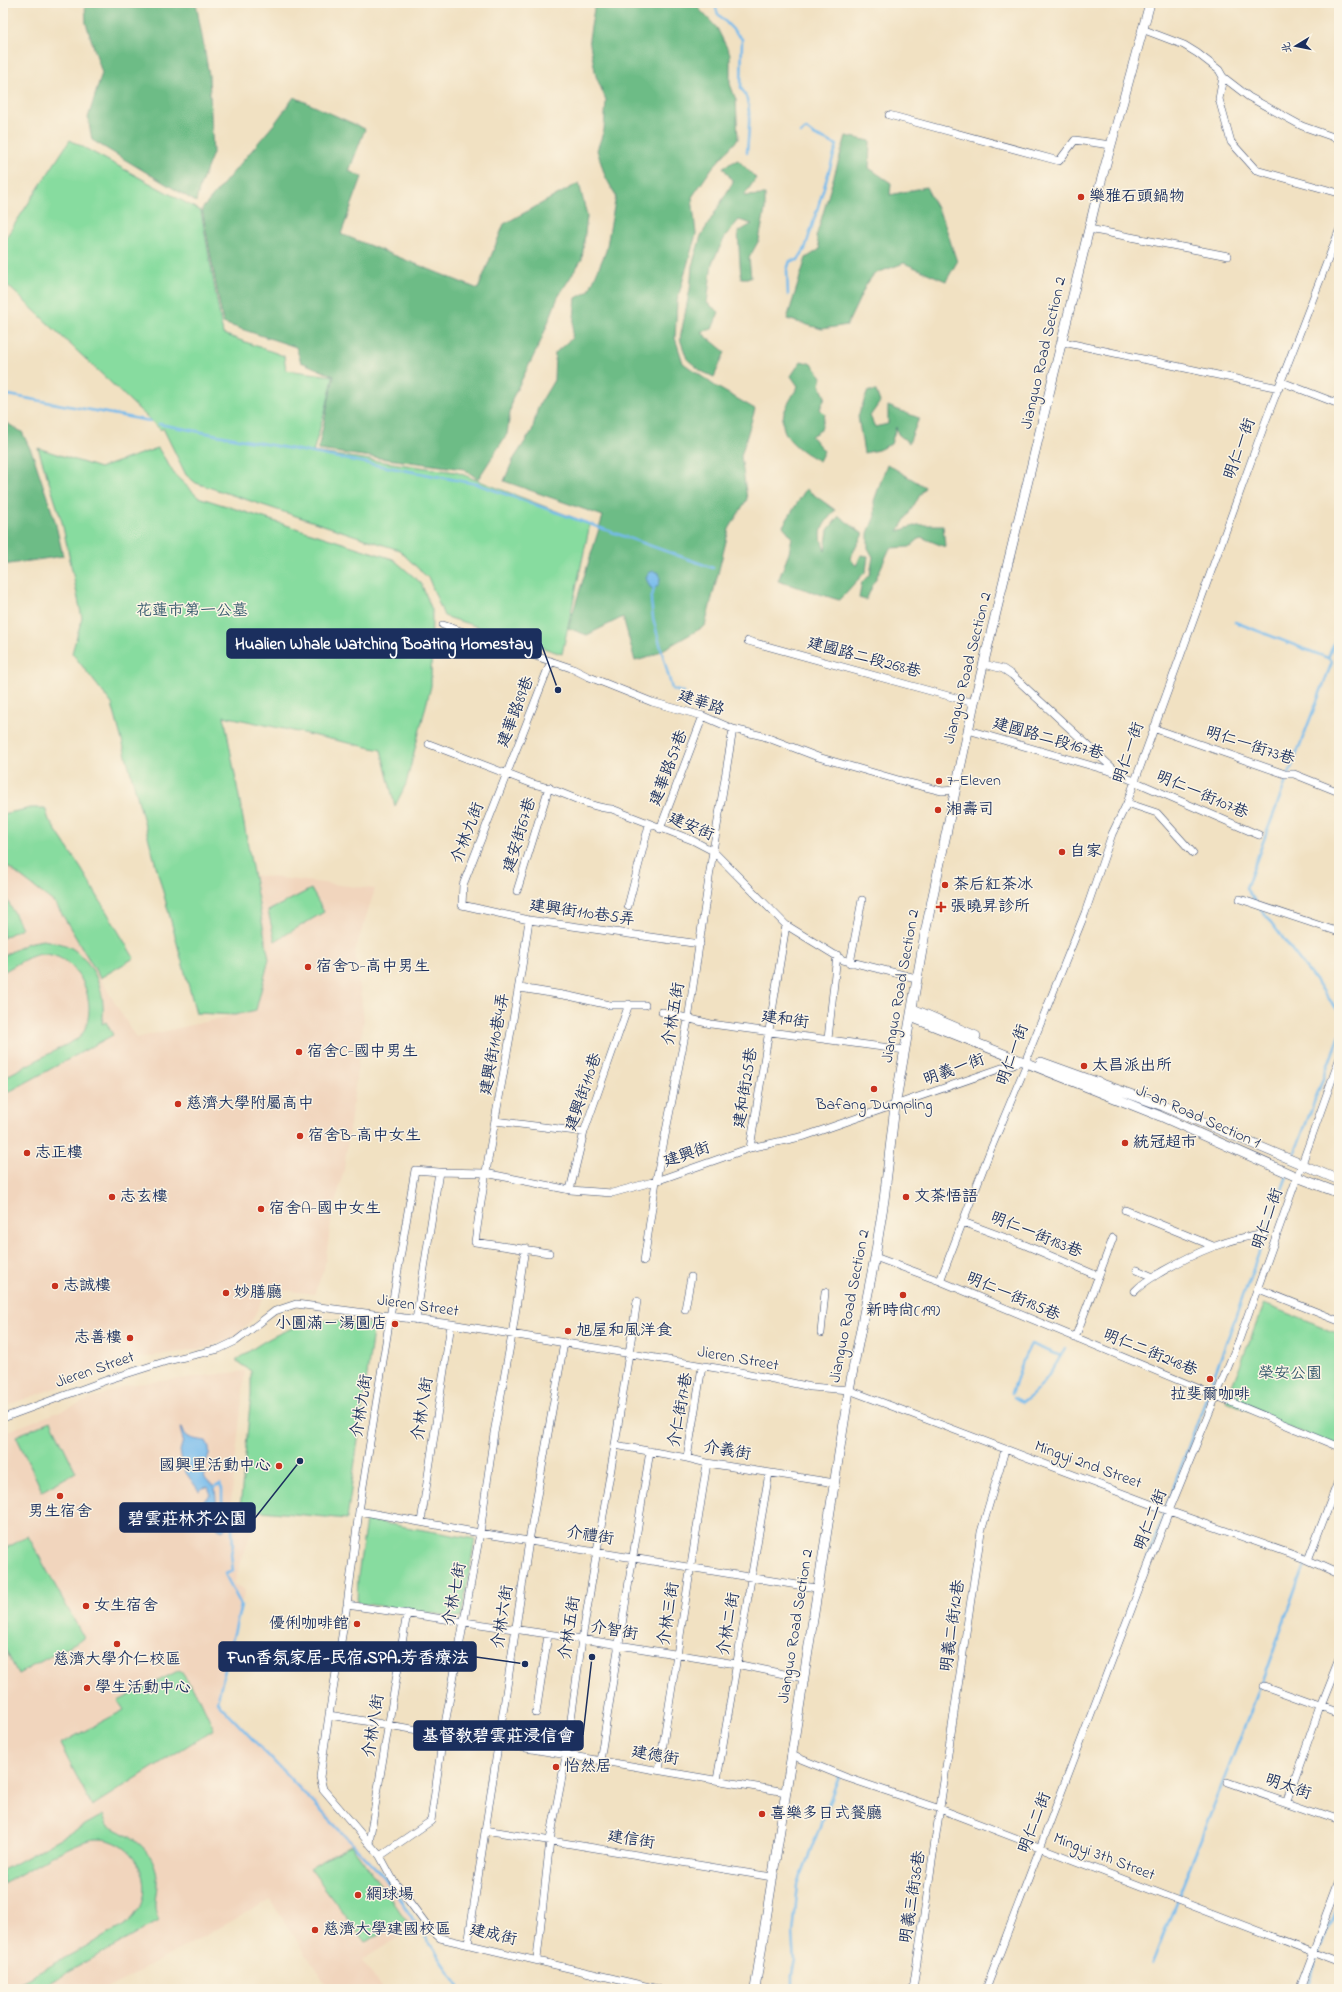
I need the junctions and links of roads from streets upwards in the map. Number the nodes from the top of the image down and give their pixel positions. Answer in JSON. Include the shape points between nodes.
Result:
{"nodes":[{"id":1,"x":1150,"y":3,"type":"edge"},
{"id":2,"x":1142,"y":29,"type":"junction"},
{"id":3,"x":1222,"y":77,"type":"junction"},
{"id":4,"x":890,"y":115,"type":"dead end"},
{"id":5,"x":1339,"y":139,"type":"edge"},
{"id":6,"x":1110,"y":145,"type":"junction"},
{"id":7,"x":1339,"y":193,"type":"edge"},
{"id":8,"x":1089,"y":229,"type":"junction"},
{"id":9,"x":1339,"y":231,"type":"edge"},
{"id":10,"x":1228,"y":256,"type":"dead end"},
{"id":11,"x":1063,"y":342,"type":"junction"},
{"id":12,"x":1280,"y":385,"type":"junction"},
{"id":13,"x":1339,"y":404,"type":"edge"},
{"id":14,"x":443,"y":626,"type":"dead end"},
{"id":15,"x":748,"y":641,"type":"dead end"},
{"id":16,"x":551,"y":660,"type":"junction"},
{"id":17,"x":984,"y":664,"type":"junction"},
{"id":18,"x":974,"y":702,"type":"junction"},
{"id":19,"x":703,"y":716,"type":"junction"},
{"id":20,"x":1153,"y":728,"type":"junction"},
{"id":21,"x":733,"y":729,"type":"junction"},
{"id":22,"x":968,"y":730,"type":"junction"},
{"id":23,"x":429,"y":744,"type":"dead end"},
{"id":24,"x":507,"y":774,"type":"junction"},
{"id":25,"x":1120,"y":775,"type":"junction"},
{"id":26,"x":1134,"y":780,"type":"junction"},
{"id":27,"x":549,"y":787,"type":"junction"},
{"id":28,"x":955,"y":790,"type":"junction"},
{"id":29,"x":1339,"y":792,"type":"edge"},
{"id":30,"x":1127,"y":803,"type":"junction"},
{"id":31,"x":649,"y":825,"type":"junction"},
{"id":32,"x":660,"y":829,"type":"junction"},
{"id":33,"x":1259,"y":835,"type":"dead end"},
{"id":34,"x":713,"y":851,"type":"junction"},
{"id":35,"x":1194,"y":852,"type":"dead end"},
{"id":36,"x":517,"y":891,"type":"dead end"},
{"id":37,"x":1240,"y":899,"type":"dead end"},
{"id":38,"x":862,"y":900,"type":"dead end"},
{"id":39,"x":462,"y":904,"type":"joint"},
{"id":40,"x":628,"y":906,"type":"dead end"},
{"id":41,"x":529,"y":920,"type":"junction"},
{"id":42,"x":786,"y":925,"type":"junction"},
{"id":43,"x":1339,"y":932,"type":"edge"},
{"id":44,"x":700,"y":944,"type":"junction"},
{"id":45,"x":837,"y":956,"type":"junction"},
{"id":46,"x":850,"y":963,"type":"junction"},
{"id":47,"x":916,"y":978,"type":"junction"},
{"id":48,"x":520,"y":988,"type":"junction"},
{"id":49,"x":629,"y":1004,"type":"junction"},
{"id":50,"x":645,"y":1005,"type":"dead end"},
{"id":51,"x":662,"y":1012,"type":"dead end"},
{"id":52,"x":912,"y":1013,"type":"junction"},
{"id":53,"x":688,"y":1017,"type":"junction"},
{"id":54,"x":770,"y":1032,"type":"junction"},
{"id":55,"x":828,"y":1039,"type":"junction"},
{"id":56,"x":905,"y":1050,"type":"junction"},
{"id":57,"x":1025,"y":1060,"type":"junction"},
{"id":58,"x":1339,"y":1060,"type":"edge"},
{"id":59,"x":896,"y":1106,"type":"junction"},
{"id":60,"x":495,"y":1121,"type":"junction"},
{"id":61,"x":584,"y":1132,"type":"junction"},
{"id":62,"x":750,"y":1148,"type":"junction"},
{"id":63,"x":1301,"y":1165,"type":"junction"},
{"id":64,"x":439,"y":1172,"type":"junction"},
{"id":65,"x":485,"y":1173,"type":"junction"},
{"id":66,"x":1297,"y":1177,"type":"junction"},
{"id":67,"x":1339,"y":1180,"type":"edge"},
{"id":68,"x":656,"y":1181,"type":"junction"},
{"id":69,"x":570,"y":1190,"type":"junction"},
{"id":70,"x":1339,"y":1193,"type":"edge"},
{"id":71,"x":1124,"y":1210,"type":"dead end"},
{"id":72,"x":963,"y":1222,"type":"junction"},
{"id":73,"x":1265,"y":1233,"type":"dead end"},
{"id":74,"x":1113,"y":1238,"type":"dead end"},
{"id":75,"x":1213,"y":1246,"type":"junction"},
{"id":76,"x":525,"y":1248,"type":"junction"},
{"id":77,"x":549,"y":1253,"type":"dead end"},
{"id":78,"x":875,"y":1257,"type":"junction"},
{"id":79,"x":644,"y":1262,"type":"dead end"},
{"id":80,"x":1137,"y":1270,"type":"dead end"},
{"id":81,"x":1098,"y":1276,"type":"junction"},
{"id":82,"x":690,"y":1277,"type":"dead end"},
{"id":83,"x":1153,"y":1277,"type":"junction"},
{"id":84,"x":940,"y":1281,"type":"junction"},
{"id":85,"x":1259,"y":1289,"type":"junction"},
{"id":86,"x":1135,"y":1291,"type":"dead end"},
{"id":87,"x":825,"y":1292,"type":"dead end"},
{"id":88,"x":637,"y":1300,"type":"dead end"},
{"id":89,"x":685,"y":1309,"type":"dead end"},
{"id":90,"x":390,"y":1317,"type":"junction"},
{"id":91,"x":416,"y":1320,"type":"junction"},
{"id":92,"x":1339,"y":1321,"type":"edge"},
{"id":93,"x":451,"y":1324,"type":"junction"},
{"id":94,"x":821,"y":1333,"type":"dead end"},
{"id":95,"x":512,"y":1335,"type":"junction"},
{"id":96,"x":1075,"y":1338,"type":"junction"},
{"id":97,"x":564,"y":1343,"type":"junction"},
{"id":98,"x":628,"y":1354,"type":"junction"},
{"id":99,"x":702,"y":1367,"type":"junction"},
{"id":100,"x":849,"y":1390,"type":"junction"},
{"id":101,"x":1215,"y":1395,"type":"junction"},
{"id":102,"x":3,"y":1418,"type":"edge"},
{"id":103,"x":615,"y":1445,"type":"junction"},
{"id":104,"x":1339,"y":1447,"type":"edge"},
{"id":105,"x":1005,"y":1450,"type":"junction"},
{"id":106,"x":650,"y":1451,"type":"junction"},
{"id":107,"x":687,"y":1458,"type":"junction"},
{"id":108,"x":707,"y":1463,"type":"junction"},
{"id":109,"x":769,"y":1473,"type":"junction"},
{"id":110,"x":1339,"y":1479,"type":"edge"},
{"id":111,"x":835,"y":1483,"type":"junction"},
{"id":112,"x":359,"y":1511,"type":"junction"},
{"id":113,"x":1169,"y":1511,"type":"junction"},
{"id":114,"x":421,"y":1522,"type":"junction"},
{"id":115,"x":480,"y":1533,"type":"junction"},
{"id":116,"x":528,"y":1541,"type":"junction"},
{"id":117,"x":597,"y":1551,"type":"junction"},
{"id":118,"x":633,"y":1558,"type":"junction"},
{"id":119,"x":1308,"y":1560,"type":"junction"},
{"id":120,"x":690,"y":1566,"type":"junction"},
{"id":121,"x":1339,"y":1574,"type":"edge"},
{"id":122,"x":751,"y":1577,"type":"junction"},
{"id":123,"x":816,"y":1588,"type":"junction"},
{"id":124,"x":347,"y":1606,"type":"junction"},
{"id":125,"x":407,"y":1614,"type":"junction"},
{"id":126,"x":464,"y":1622,"type":"junction"},
{"id":127,"x":515,"y":1629,"type":"junction"},
{"id":128,"x":548,"y":1635,"type":"junction"},
{"id":129,"x":582,"y":1639,"type":"junction"},
{"id":130,"x":618,"y":1646,"type":"junction"},
{"id":131,"x":677,"y":1655,"type":"junction"},
{"id":132,"x":1339,"y":1659,"type":"edge"},
{"id":133,"x":736,"y":1664,"type":"junction"},
{"id":134,"x":803,"y":1678,"type":"junction"},
{"id":135,"x":1264,"y":1686,"type":"dead end"},
{"id":136,"x":1320,"y":1707,"type":"junction"},
{"id":137,"x":536,"y":1713,"type":"dead end"},
{"id":138,"x":1339,"y":1713,"type":"edge"},
{"id":139,"x":329,"y":1715,"type":"junction"},
{"id":140,"x":389,"y":1725,"type":"junction"},
{"id":141,"x":443,"y":1734,"type":"junction"},
{"id":142,"x":497,"y":1744,"type":"junction"},
{"id":143,"x":791,"y":1755,"type":"junction"},
{"id":144,"x":566,"y":1756,"type":"junction"},
{"id":145,"x":600,"y":1761,"type":"junction"},
{"id":146,"x":659,"y":1770,"type":"junction"},
{"id":147,"x":717,"y":1780,"type":"junction"},
{"id":148,"x":1227,"y":1782,"type":"dead end"},
{"id":149,"x":786,"y":1792,"type":"junction"},
{"id":150,"x":1288,"y":1801,"type":"junction"},
{"id":151,"x":940,"y":1809,"type":"junction"},
{"id":152,"x":1339,"y":1821,"type":"edge"},
{"id":153,"x":485,"y":1830,"type":"junction"},
{"id":154,"x":550,"y":1840,"type":"junction"},
{"id":155,"x":369,"y":1843,"type":"junction"},
{"id":156,"x":1041,"y":1848,"type":"junction"},
{"id":157,"x":380,"y":1856,"type":"junction"},
{"id":158,"x":772,"y":1877,"type":"junction"},
{"id":159,"x":1339,"y":1883,"type":"edge"},
{"id":160,"x":468,"y":1944,"type":"junction"},
{"id":161,"x":1313,"y":1952,"type":"junction"},
{"id":162,"x":537,"y":1960,"type":"junction"},
{"id":163,"x":1339,"y":1962,"type":"edge"},
{"id":164,"x":658,"y":1989,"type":"edge"},
{"id":165,"x":755,"y":1989,"type":"edge"},
{"id":166,"x":913,"y":1989,"type":"edge"},
{"id":167,"x":986,"y":1989,"type":"edge"},
{"id":168,"x":1299,"y":1989,"type":"edge"}],
"edges":[{"from":1,"to":2,"type":"street","name":"Jianguo Road Section 2"},
{"from":2,"to":3,"type":"street","via":[[1184,45],[1218,70]]},
{"from":2,"to":6,"type":"street","name":"Jianguo Road Section 2"},
{"from":3,"to":5,"type":"street","via":[[1243,94],[1302,126]]},
{"from":3,"to":7,"type":"street","via":[[1218,99],[1231,142],[1256,170]]},
{"from":4,"to":6,"type":"street","via":[[1059,161],[1075,140]]},
{"from":6,"to":8,"type":"street","name":"Jianguo Road Section 2"},
{"from":8,"to":10,"type":"street"},
{"from":8,"to":11,"type":"street","name":"Jianguo Road Section 2"},
{"from":9,"to":12,"type":"street","name":"明仁一街"},
{"from":11,"to":12,"type":"street"},
{"from":11,"to":17,"type":"street","name":"Jianguo Road Section 2"},
{"from":12,"to":13,"type":"street"},
{"from":12,"to":20,"type":"street","name":"明仁一街"},
{"from":14,"to":16,"type":"street","name":"建華路"},
{"from":15,"to":18,"type":"street","name":"建國路二段268巷"},
{"from":16,"to":19,"type":"street","name":"建華路","via":[[652,702]]},
{"from":16,"to":24,"type":"street","name":"建華路89巷"},
{"from":17,"to":18,"type":"street","name":"Jianguo Road Section 2"},
{"from":17,"to":25,"type":"street","via":[[1003,669],[1012,675]]},
{"from":18,"to":22,"type":"street","name":"Jianguo Road Section 2"},
{"from":19,"to":21,"type":"street","name":"建華路"},
{"from":19,"to":32,"type":"street","name":"建華路57巷"},
{"from":20,"to":26,"type":"street","name":"明仁一街"},
{"from":20,"to":29,"type":"street","name":"明仁一街73巷","via":[[1285,774],[1294,774]]},
{"from":21,"to":28,"type":"street","name":"建華路","via":[[763,736],[818,757],[909,783]]},
{"from":21,"to":34,"type":"street","name":"介林五街"},
{"from":22,"to":25,"type":"street","name":"建國路二段167巷"},
{"from":22,"to":28,"type":"street","name":"Jianguo Road Section 2"},
{"from":23,"to":24,"type":"street","name":"建安街"},
{"from":24,"to":27,"type":"street","name":"建安街"},
{"from":24,"to":39,"type":"street","name":"介林九街","via":[[463,885]]},
{"from":25,"to":26,"type":"street","name":"建國路二段167巷"},
{"from":26,"to":30,"type":"street","name":"明仁一街"},
{"from":26,"to":33,"type":"street","name":"明仁一街107巷"},
{"from":27,"to":31,"type":"street","name":"建安街"},
{"from":27,"to":36,"type":"street","name":"建安街67巷"},
{"from":28,"to":47,"type":"street","name":"Jianguo Road Section 2"},
{"from":30,"to":35,"type":"street","via":[[1157,814]]},
{"from":30,"to":57,"type":"street","name":"明仁一街","via":[[1112,834],[1085,913]]},
{"from":31,"to":32,"type":"street","name":"建安街"},
{"from":31,"to":40,"type":"street"},
{"from":32,"to":34,"type":"street","name":"建安街","via":[[692,840]]},
{"from":34,"to":42,"type":"street","name":"建安街"},
{"from":34,"to":44,"type":"street","name":"介林五街"},
{"from":37,"to":43,"type":"street"},
{"from":38,"to":46,"type":"street"},
{"from":39,"to":41,"type":"street","name":"建興街110巷5弄"},
{"from":41,"to":44,"type":"street","name":"建興街110巷5弄"},
{"from":41,"to":48,"type":"street","name":"建興街110巷4弄"},
{"from":42,"to":45,"type":"street","name":"建安街"},
{"from":42,"to":54,"type":"street","name":"建和街25巷"},
{"from":44,"to":53,"type":"street","name":"介林五街"},
{"from":45,"to":46,"type":"street","name":"建安街"},
{"from":45,"to":55,"type":"street"},
{"from":46,"to":47,"type":"street","name":"建安街"},
{"from":47,"to":52,"type":"street","name":"Jianguo Road Section 2"},
{"from":48,"to":49,"type":"street","via":[[609,1005]]},
{"from":48,"to":60,"type":"street","name":"建興街110巷4弄"},
{"from":49,"to":50,"type":"street"},
{"from":49,"to":61,"type":"street","name":"建興街110巷"},
{"from":51,"to":53,"type":"street","name":"建和街"},
{"from":52,"to":56,"type":"street","name":"Jianguo Road Section 2"},
{"from":52,"to":57,"type":"street","name":"Ji-an Road Section 1"},
{"from":53,"to":54,"type":"street","name":"建和街","via":[[712,1024]]},
{"from":53,"to":68,"type":"street","name":"介林五街"},
{"from":54,"to":55,"type":"street","name":"建和街"},
{"from":54,"to":62,"type":"street","name":"建和街25巷"},
{"from":55,"to":56,"type":"street","name":"建和街"},
{"from":56,"to":59,"type":"street","name":"Jianguo Road Section 2"},
{"from":57,"to":59,"type":"street","name":"明義一街"},
{"from":57,"to":63,"type":"street","name":"Ji-an Road Section 1","via":[[1163,1106]]},
{"from":57,"to":66,"type":"street","name":"Ji-an Road Section 1"},
{"from":57,"to":72,"type":"street","name":"明仁一街"},
{"from":58,"to":63,"type":"street","name":"明仁二街"},
{"from":59,"to":62,"type":"street","name":"建興街","via":[[805,1136]]},
{"from":59,"to":78,"type":"street","name":"Jianguo Road Section 2"},
{"from":60,"to":61,"type":"street"},
{"from":60,"to":65,"type":"street","name":"建興街110巷4弄"},
{"from":61,"to":69,"type":"street","name":"建興街110巷"},
{"from":62,"to":68,"type":"street","name":"建興街"},
{"from":63,"to":66,"type":"street","name":"明仁二街"},
{"from":63,"to":67,"type":"street","name":"Ji-an Road Section 1"},
{"from":64,"to":65,"type":"street","name":"介林九街"},
{"from":64,"to":90,"type":"street","name":"介林九街","via":[[415,1170]]},
{"from":64,"to":91,"type":"street"},
{"from":65,"to":69,"type":"street","name":"建興街"},
{"from":65,"to":76,"type":"street","name":"建興街110巷4弄","via":[[475,1242]]},
{"from":66,"to":70,"type":"street","name":"Ji-an Road Section 1"},
{"from":66,"to":85,"type":"street","name":"明仁二街"},
{"from":68,"to":69,"type":"street","name":"建興街","via":[[612,1193]]},
{"from":68,"to":79,"type":"street","name":"介林五街"},
{"from":71,"to":75,"type":"street"},
{"from":72,"to":81,"type":"street","name":"明仁一街183巷"},
{"from":72,"to":84,"type":"street","name":"明仁一街"},
{"from":73,"to":75,"type":"street"},
{"from":74,"to":81,"type":"street"},
{"from":75,"to":83,"type":"street"},
{"from":76,"to":77,"type":"street"},
{"from":76,"to":95,"type":"street","name":"介林七街"},
{"from":78,"to":84,"type":"street","name":"明仁一街185巷"},
{"from":78,"to":100,"type":"street","name":"Jianguo Road Section 2"},
{"from":80,"to":83,"type":"street"},
{"from":81,"to":96,"type":"street"},
{"from":82,"to":89,"type":"street"},
{"from":83,"to":86,"type":"street"},
{"from":84,"to":96,"type":"street","name":"明仁一街185巷"},
{"from":85,"to":92,"type":"street"},
{"from":85,"to":101,"type":"street","name":"明仁二街"},
{"from":87,"to":94,"type":"street"},
{"from":88,"to":98,"type":"street","name":"介林五街"},
{"from":90,"to":91,"type":"street","name":"Jieren Street"},
{"from":90,"to":102,"type":"street","name":"Jieren Street","via":[[296,1304],[275,1311],[236,1341],[219,1349],[167,1361],[107,1380]]},
{"from":90,"to":112,"type":"street","name":"介林九街"},
{"from":91,"to":93,"type":"street","name":"Jieren Street"},
{"from":93,"to":95,"type":"street","name":"Jieren Street"},
{"from":93,"to":114,"type":"street","name":"介林八街"},
{"from":95,"to":97,"type":"street","name":"Jieren Street"},
{"from":95,"to":115,"type":"street","name":"介林七街","via":[[494,1433]]},
{"from":96,"to":101,"type":"street","name":"明仁二街248巷"},
{"from":97,"to":98,"type":"street","name":"Jieren Street"},
{"from":97,"to":116,"type":"street","name":"介林六街"},
{"from":98,"to":99,"type":"street","name":"Jieren Street"},
{"from":98,"to":103,"type":"street","name":"介林五街"},
{"from":99,"to":100,"type":"street","name":"Jieren Street","via":[[811,1387]]},
{"from":99,"to":107,"type":"street","name":"介仁街17巷"},
{"from":100,"to":105,"type":"street","name":"Mingyi 2nd Street"},
{"from":100,"to":111,"type":"street","name":"Jianguo Road Section 2"},
{"from":101,"to":104,"type":"street","name":"明仁二街248巷"},
{"from":101,"to":113,"type":"street","name":"明仁二街"},
{"from":103,"to":106,"type":"street","name":"介義街"},
{"from":103,"to":117,"type":"street","name":"介林五街"},
{"from":105,"to":113,"type":"street","name":"Mingyi 2nd Street"},
{"from":105,"to":151,"type":"street","name":"明義二街12巷","via":[[981,1532]]},
{"from":106,"to":107,"type":"street","name":"介義街"},
{"from":106,"to":118,"type":"street"},
{"from":107,"to":108,"type":"street","name":"介義街"},
{"from":108,"to":109,"type":"street","name":"介義街"},
{"from":108,"to":120,"type":"street","name":"介林三街"},
{"from":109,"to":111,"type":"street","name":"介義街"},
{"from":109,"to":122,"type":"street","name":"介林二街"},
{"from":110,"to":119,"type":"street"},
{"from":111,"to":123,"type":"street","name":"Jianguo Road Section 2"},
{"from":112,"to":114,"type":"street","name":"介禮街"},
{"from":112,"to":124,"type":"street","name":"介林九街"},
{"from":113,"to":119,"type":"street","name":"Mingyi 2nd Street"},
{"from":113,"to":156,"type":"street","name":"明仁二街"},
{"from":114,"to":115,"type":"street","name":"介禮街"},
{"from":115,"to":116,"type":"street","name":"介禮街"},
{"from":115,"to":126,"type":"street","name":"介林七街"},
{"from":116,"to":117,"type":"street","name":"介禮街"},
{"from":116,"to":127,"type":"street","name":"介林六街"},
{"from":117,"to":118,"type":"street","name":"介禮街"},
{"from":117,"to":129,"type":"street","name":"介林五街"},
{"from":118,"to":120,"type":"street","name":"介禮街"},
{"from":118,"to":130,"type":"street"},
{"from":119,"to":121,"type":"street","name":"Mingyi 2nd Street"},
{"from":120,"to":122,"type":"street","name":"介禮街"},
{"from":120,"to":131,"type":"street","name":"介林三街"},
{"from":122,"to":123,"type":"street","name":"介禮街"},
{"from":122,"to":133,"type":"street","name":"介林二街"},
{"from":123,"to":134,"type":"street","name":"Jianguo Road Section 2"},
{"from":124,"to":125,"type":"street","name":"介智街"},
{"from":124,"to":139,"type":"street","name":"介林九街"},
{"from":125,"to":126,"type":"street","name":"介智街"},
{"from":125,"to":140,"type":"street","name":"介林八街"},
{"from":126,"to":127,"type":"street","name":"介智街"},
{"from":126,"to":141,"type":"street","name":"介林七街"},
{"from":127,"to":128,"type":"street","name":"介智街"},
{"from":127,"to":142,"type":"street","name":"介林六街"},
{"from":128,"to":129,"type":"street","name":"介智街"},
{"from":128,"to":137,"type":"street"},
{"from":129,"to":130,"type":"street","name":"介智街"},
{"from":129,"to":144,"type":"street","name":"介林五街"},
{"from":130,"to":131,"type":"street","name":"介智街"},
{"from":130,"to":145,"type":"street"},
{"from":131,"to":133,"type":"street","name":"介智街"},
{"from":131,"to":146,"type":"street","name":"介林三街"},
{"from":132,"to":136,"type":"street"},
{"from":133,"to":134,"type":"street","name":"介智街"},
{"from":133,"to":147,"type":"street","name":"介林二街"},
{"from":134,"to":143,"type":"street","name":"Jianguo Road Section 2"},
{"from":135,"to":136,"type":"street"},
{"from":136,"to":138,"type":"street"},
{"from":136,"to":150,"type":"street"},
{"from":139,"to":140,"type":"street","name":"建德街"},
{"from":139,"to":155,"type":"street","name":"建成街","via":[[320,1777],[323,1788]]},
{"from":140,"to":141,"type":"street","name":"建德街"},
{"from":140,"to":155,"type":"street","name":"介林八街"},
{"from":141,"to":142,"type":"street","name":"建德街"},
{"from":141,"to":157,"type":"street","name":"介林七街","via":[[431,1821]]},
{"from":142,"to":144,"type":"street","name":"建德街"},
{"from":142,"to":153,"type":"street","name":"介林六街"},
{"from":143,"to":149,"type":"street","name":"Jianguo Road Section 2"},
{"from":143,"to":151,"type":"street","name":"Mingyi 3th Street","via":[[845,1777]]},
{"from":144,"to":145,"type":"street","name":"建德街"},
{"from":144,"to":154,"type":"street","name":"介林五街"},
{"from":145,"to":146,"type":"street","name":"建德街"},
{"from":146,"to":147,"type":"street","name":"建德街"},
{"from":147,"to":149,"type":"street","name":"建德街"},
{"from":148,"to":150,"type":"street","name":"明太街"},
{"from":149,"to":158,"type":"street","name":"Jianguo Road Section 2"},
{"from":150,"to":152,"type":"street","name":"明太街"},
{"from":151,"to":156,"type":"street","name":"Mingyi 3th Street"},
{"from":151,"to":166,"type":"street","name":"明義三街36巷"},
{"from":153,"to":154,"type":"street","name":"建信街"},
{"from":153,"to":160,"type":"street","name":"介林六街"},
{"from":154,"to":158,"type":"street","name":"建信街"},
{"from":154,"to":162,"type":"street","name":"介林五街"},
{"from":155,"to":157,"type":"street","name":"建成街"},
{"from":156,"to":161,"type":"street","name":"Mingyi 3th Street"},
{"from":156,"to":167,"type":"street","name":"明仁二街"},
{"from":157,"to":160,"type":"street","name":"建成街","via":[[393,1880],[429,1928],[440,1938]]},
{"from":158,"to":165,"type":"street","name":"Jianguo Road Section 2"},
{"from":159,"to":161,"type":"street"},
{"from":160,"to":162,"type":"street","name":"建成街"},
{"from":161,"to":163,"type":"street","name":"Mingyi 3th Street"},
{"from":161,"to":168,"type":"street"},
{"from":162,"to":164,"type":"street","name":"建成街"}]}
